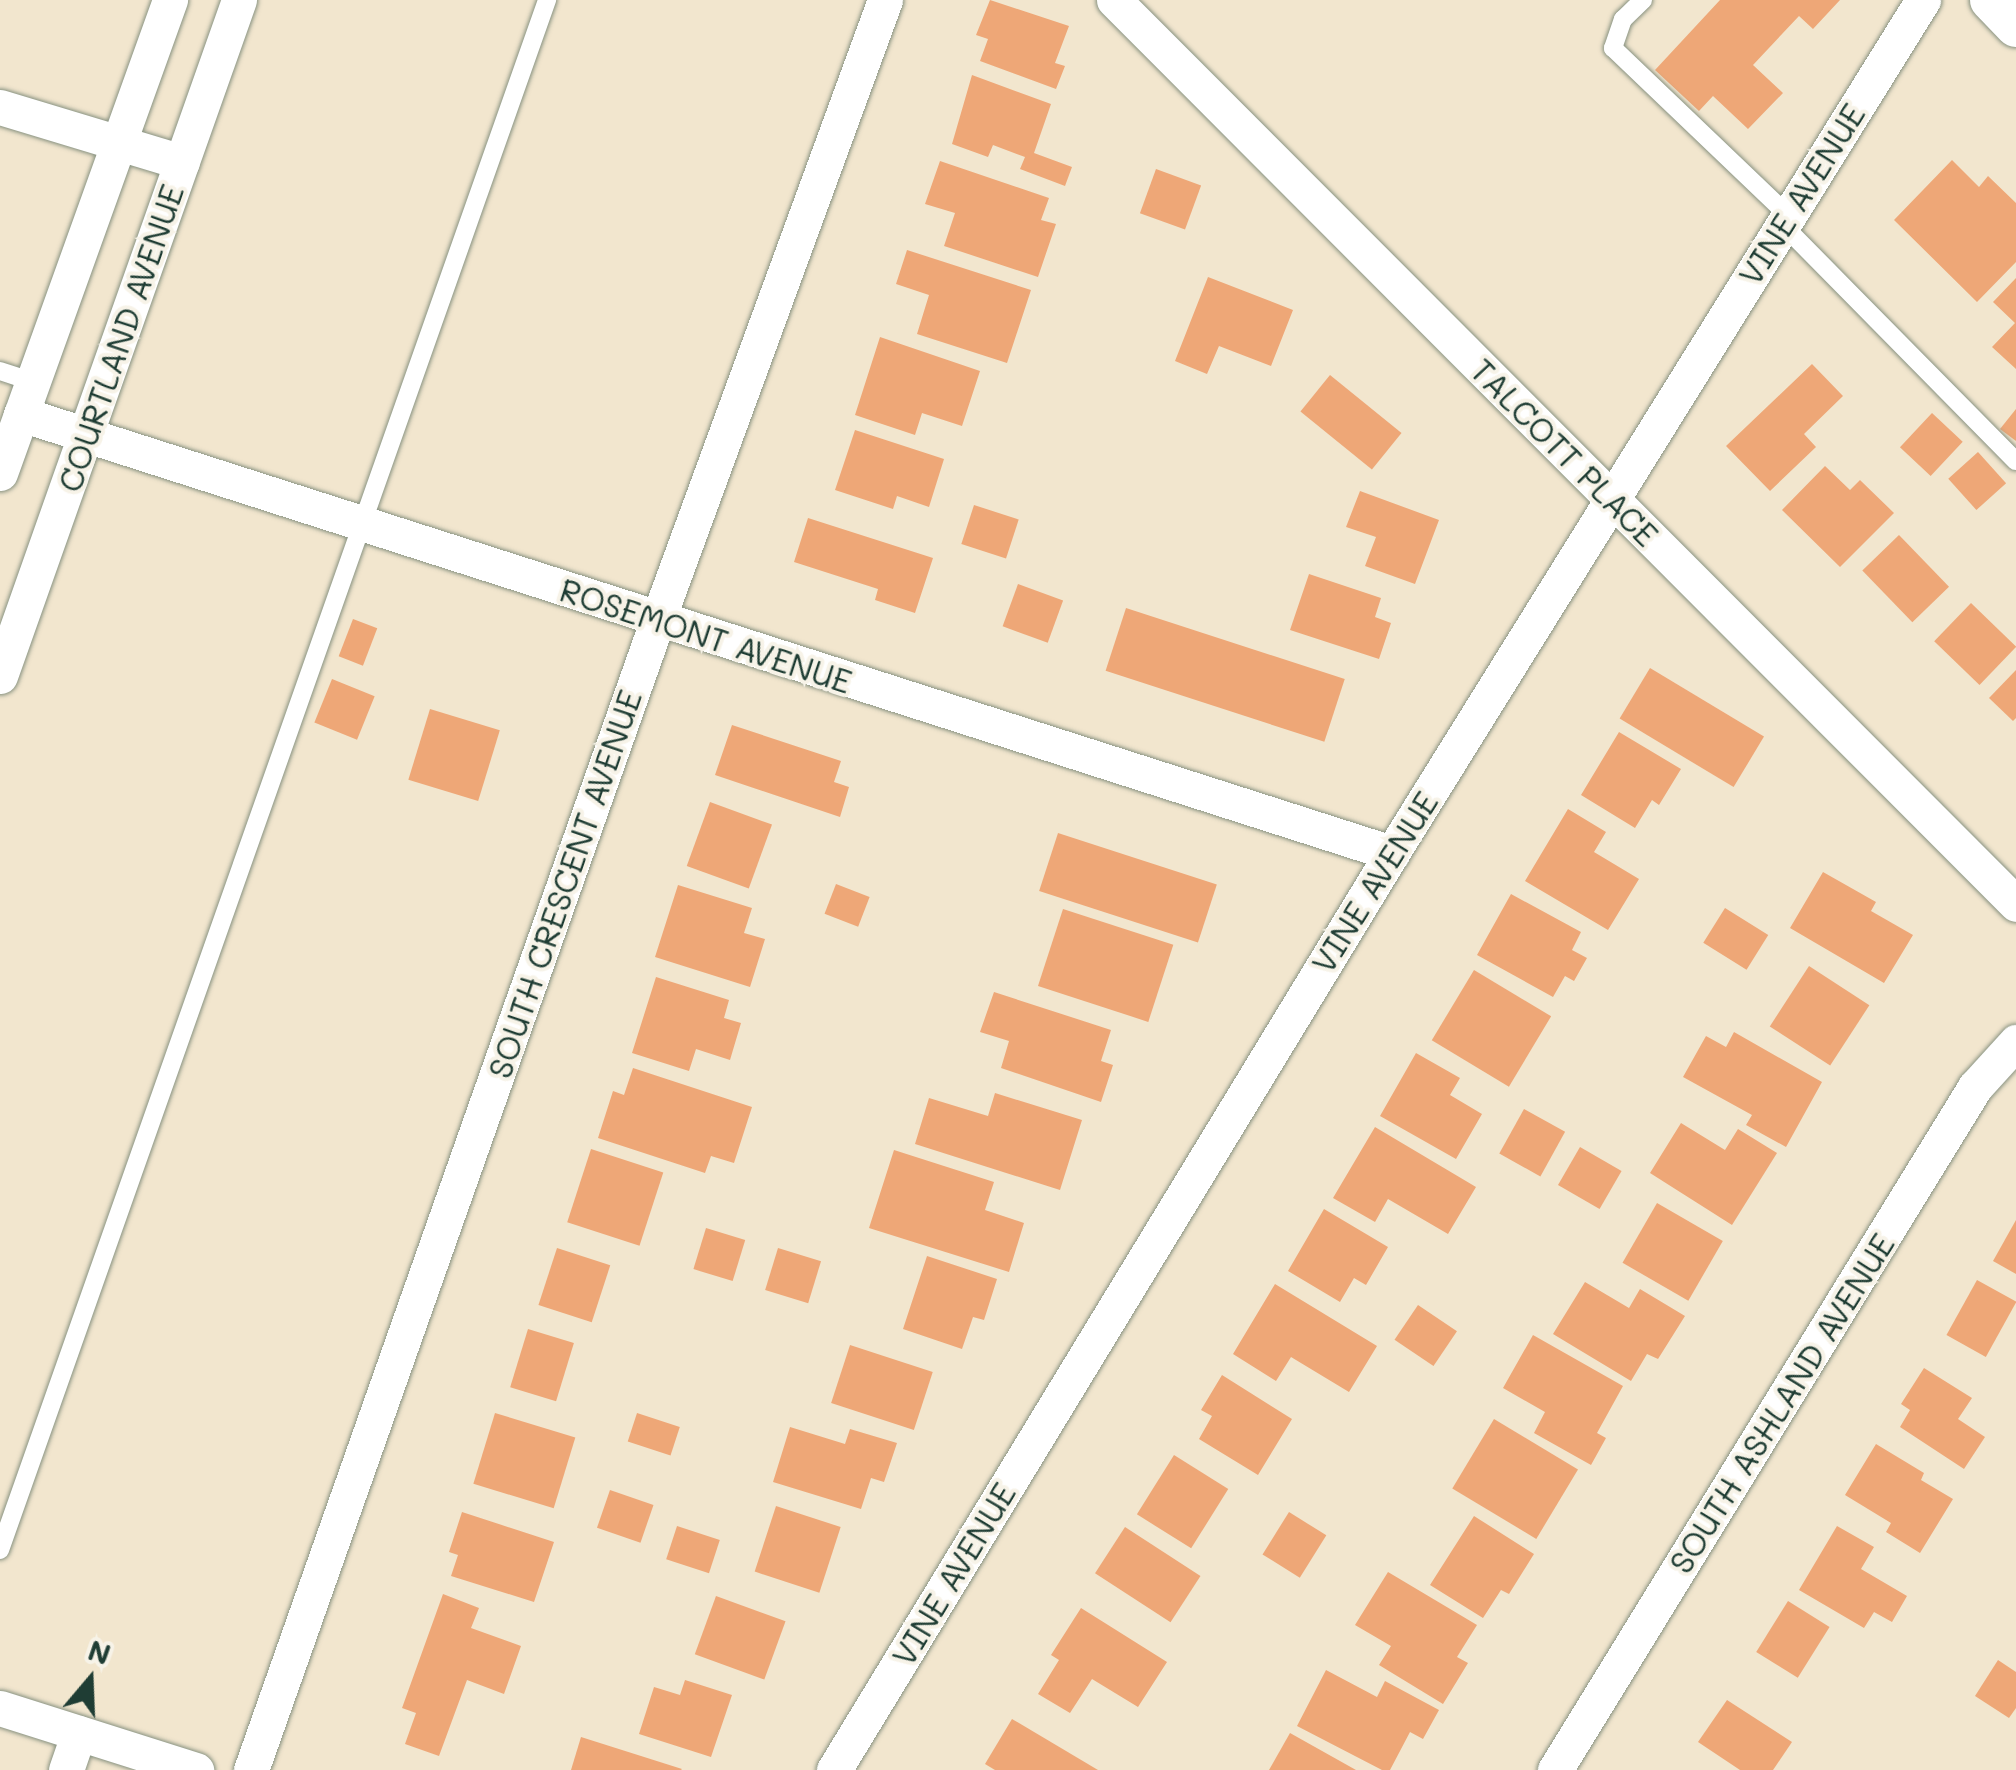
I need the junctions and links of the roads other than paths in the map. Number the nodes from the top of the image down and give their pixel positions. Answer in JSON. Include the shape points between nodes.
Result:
{"nodes":[{"id":1,"x":170,"y":0,"type":"edge"},
{"id":2,"x":239,"y":0,"type":"edge"},
{"id":3,"x":547,"y":0,"type":"edge"},
{"id":4,"x":885,"y":0,"type":"edge"},
{"id":5,"x":1114,"y":0,"type":"edge"},
{"id":6,"x":1642,"y":0,"type":"edge"},
{"id":7,"x":1923,"y":0,"type":"edge"},
{"id":8,"x":1991,"y":0,"type":"edge"},
{"id":9,"x":2016,"y":26,"type":"edge"},
{"id":10,"x":0,"y":106,"type":"edge"},
{"id":11,"x":118,"y":143,"type":"junction"},
{"id":12,"x":182,"y":162,"type":"junction"},
{"id":13,"x":1785,"y":219,"type":"junction"},
{"id":14,"x":18,"y":389,"type":"edge"},
{"id":15,"x":85,"y":435,"type":"junction"},
{"id":16,"x":2016,"y":461,"type":"edge"},
{"id":17,"x":0,"y":473,"type":"edge"},
{"id":18,"x":1612,"y":498,"type":"junction"},
{"id":19,"x":360,"y":524,"type":"junction"},
{"id":20,"x":658,"y":619,"type":"junction"},
{"id":21,"x":0,"y":676,"type":"edge"},
{"id":22,"x":1392,"y":853,"type":"junction"},
{"id":23,"x":2016,"y":904,"type":"edge"},
{"id":24,"x":2016,"y":1042,"type":"edge"},
{"id":25,"x":0,"y":1550,"type":"edge"},
{"id":26,"x":0,"y":1708,"type":"edge"},
{"id":27,"x":79,"y":1733,"type":"junction"},
{"id":28,"x":66,"y":1770,"type":"edge"},
{"id":29,"x":196,"y":1770,"type":"edge"},
{"id":30,"x":251,"y":1770,"type":"edge"},
{"id":31,"x":834,"y":1770,"type":"edge"},
{"id":32,"x":1555,"y":1770,"type":"edge"}],
"edges":[{"from":1,"to":11,"type":"street","name":"COURTLAND AVENUE"},
{"from":2,"to":12,"type":"street","name":"COURTLAND AVENUE"},
{"from":3,"to":19,"type":"lane"},
{"from":4,"to":20,"type":"street","name":"SOUTH CRESCENT AVENUE"},
{"from":5,"to":18,"type":"street","name":"TALCOTT PLACE"},
{"from":6,"to":13,"type":"lane","via":[[1622,20],[1613,48]]},
{"from":7,"to":13,"type":"street","name":"VINE AVENUE"},
{"from":8,"to":9,"type":"street"},
{"from":10,"to":11,"type":"street"},
{"from":11,"to":12,"type":"street"},
{"from":11,"to":14,"type":"street","name":"COURTLAND AVENUE"},
{"from":12,"to":15,"type":"street","name":"COURTLAND AVENUE"},
{"from":13,"to":16,"type":"lane"},
{"from":13,"to":18,"type":"street","name":"VINE AVENUE"},
{"from":14,"to":15,"type":"street","name":"ROSEMONT AVENUE"},
{"from":14,"to":17,"type":"street","name":"COURTLAND AVENUE"},
{"from":15,"to":19,"type":"street","name":"ROSEMONT AVENUE"},
{"from":15,"to":21,"type":"street","name":"COURTLAND AVENUE"},
{"from":18,"to":22,"type":"street","name":"VINE AVENUE"},
{"from":18,"to":23,"type":"street","name":"TALCOTT PLACE"},
{"from":19,"to":20,"type":"street","name":"ROSEMONT AVENUE"},
{"from":19,"to":25,"type":"lane"},
{"from":20,"to":22,"type":"street","name":"ROSEMONT AVENUE"},
{"from":20,"to":30,"type":"street","name":"SOUTH CRESCENT AVENUE"},
{"from":22,"to":31,"type":"street","name":"VINE AVENUE"},
{"from":24,"to":32,"type":"street","name":"SOUTH ASHLAND AVENUE","via":[[1975,1086]]},
{"from":26,"to":27,"type":"street"},
{"from":27,"to":28,"type":"street"},
{"from":27,"to":29,"type":"street"}]}
